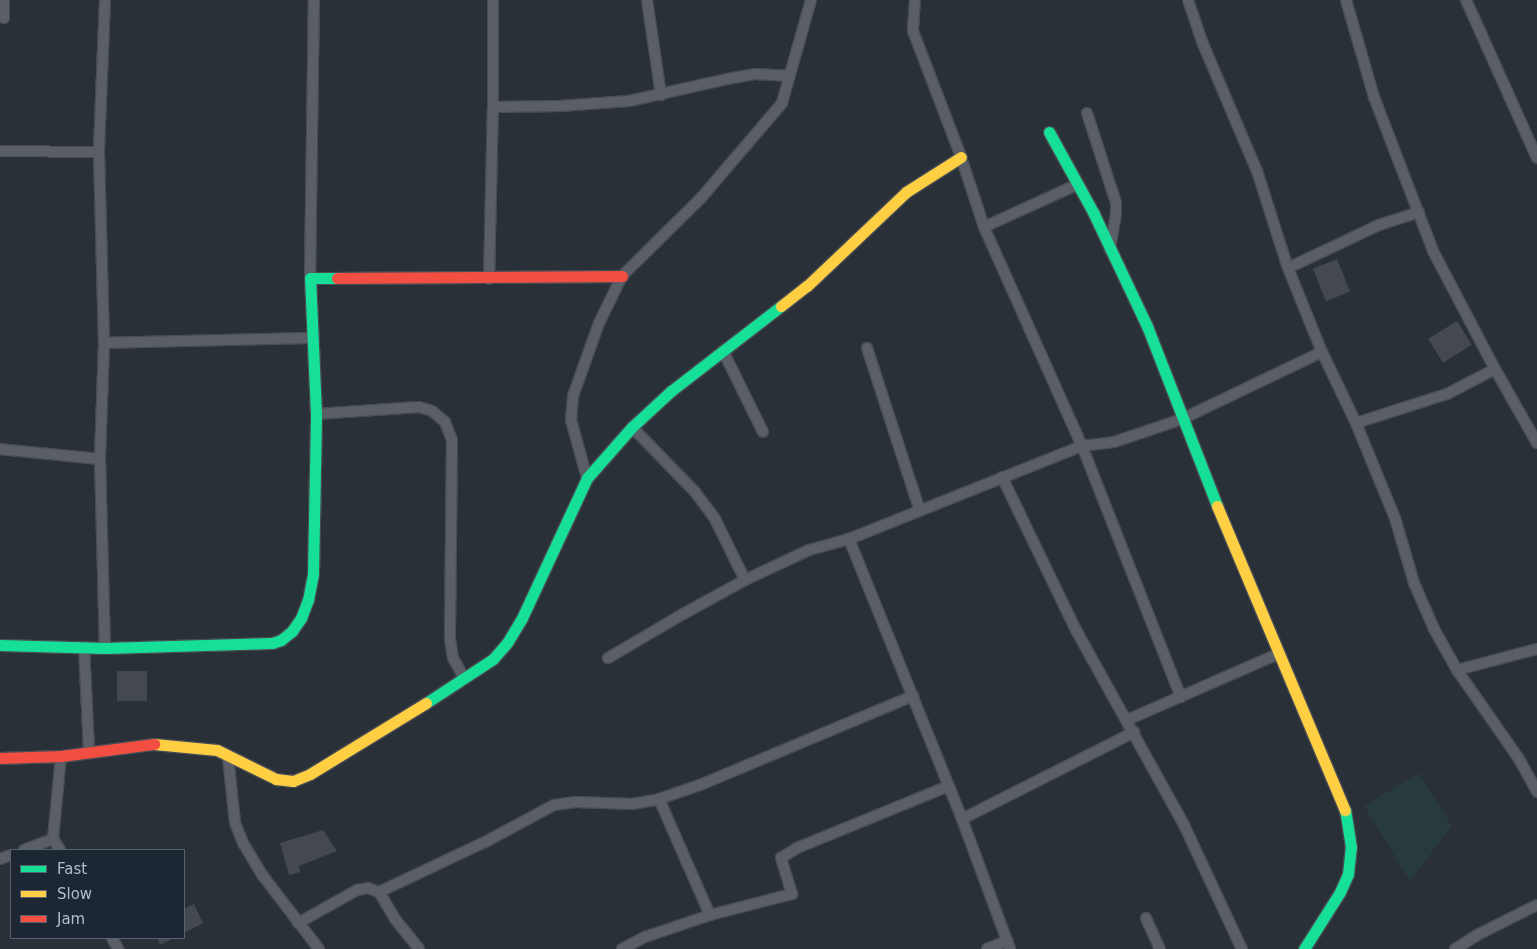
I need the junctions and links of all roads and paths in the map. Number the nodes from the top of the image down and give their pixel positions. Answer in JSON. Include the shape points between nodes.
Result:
{"nodes":[{"id":1,"x":4,"y":0,"type":"edge"},
{"id":2,"x":105,"y":0,"type":"edge"},
{"id":3,"x":314,"y":0,"type":"edge"},
{"id":4,"x":493,"y":0,"type":"edge"},
{"id":5,"x":647,"y":0,"type":"edge"},
{"id":6,"x":811,"y":0,"type":"edge"},
{"id":7,"x":915,"y":0,"type":"edge"},
{"id":8,"x":1188,"y":0,"type":"edge"},
{"id":9,"x":1346,"y":0,"type":"edge"},
{"id":10,"x":1466,"y":0,"type":"edge"},
{"id":11,"x":4,"y":18,"type":"dead end"},
{"id":12,"x":788,"y":76,"type":"junction"},
{"id":13,"x":661,"y":95,"type":"junction"},
{"id":14,"x":493,"y":107,"type":"junction"},
{"id":15,"x":1087,"y":113,"type":"dead end"},
{"id":16,"x":1049,"y":132,"type":"dead end"},
{"id":17,"x":0,"y":151,"type":"edge"},
{"id":18,"x":99,"y":152,"type":"junction"},
{"id":19,"x":961,"y":157,"type":"junction"},
{"id":20,"x":1537,"y":158,"type":"edge"},
{"id":21,"x":1076,"y":185,"type":"junction"},
{"id":22,"x":1419,"y":212,"type":"junction"},
{"id":23,"x":984,"y":227,"type":"junction"},
{"id":24,"x":1110,"y":250,"type":"junction"},
{"id":25,"x":1288,"y":268,"type":"junction"},
{"id":26,"x":622,"y":276,"type":"junction"},
{"id":27,"x":310,"y":278,"type":"junction"},
{"id":28,"x":489,"y":279,"type":"junction"},
{"id":29,"x":313,"y":338,"type":"junction"},
{"id":30,"x":104,"y":343,"type":"junction"},
{"id":31,"x":867,"y":348,"type":"dead end"},
{"id":32,"x":723,"y":352,"type":"junction"},
{"id":33,"x":1322,"y":352,"type":"junction"},
{"id":34,"x":1495,"y":369,"type":"junction"},
{"id":35,"x":316,"y":414,"type":"junction"},
{"id":36,"x":1182,"y":419,"type":"junction"},
{"id":37,"x":1356,"y":423,"type":"junction"},
{"id":38,"x":632,"y":427,"type":"junction"},
{"id":39,"x":763,"y":432,"type":"dead end"},
{"id":40,"x":1537,"y":443,"type":"edge"},
{"id":41,"x":1082,"y":446,"type":"junction"},
{"id":42,"x":0,"y":450,"type":"edge"},
{"id":43,"x":100,"y":459,"type":"junction"},
{"id":44,"x":587,"y":478,"type":"junction"},
{"id":45,"x":1002,"y":478,"type":"junction"},
{"id":46,"x":920,"y":511,"type":"junction"},
{"id":47,"x":849,"y":539,"type":"junction"},
{"id":48,"x":745,"y":580,"type":"junction"},
{"id":49,"x":0,"y":645,"type":"edge"},
{"id":50,"x":84,"y":647,"type":"junction"},
{"id":51,"x":105,"y":648,"type":"junction"},
{"id":52,"x":1537,"y":649,"type":"edge"},
{"id":53,"x":1278,"y":654,"type":"junction"},
{"id":54,"x":608,"y":658,"type":"dead end"},
{"id":55,"x":1457,"y":670,"type":"junction"},
{"id":56,"x":464,"y":678,"type":"junction"},
{"id":57,"x":913,"y":696,"type":"junction"},
{"id":58,"x":1182,"y":697,"type":"junction"},
{"id":59,"x":1127,"y":720,"type":"junction"},
{"id":60,"x":1134,"y":732,"type":"junction"},
{"id":61,"x":89,"y":751,"type":"junction"},
{"id":62,"x":61,"y":756,"type":"junction"},
{"id":63,"x":228,"y":757,"type":"junction"},
{"id":64,"x":0,"y":758,"type":"edge"},
{"id":65,"x":948,"y":786,"type":"junction"},
{"id":66,"x":1537,"y":792,"type":"edge"},
{"id":67,"x":659,"y":798,"type":"junction"},
{"id":68,"x":962,"y":819,"type":"junction"},
{"id":69,"x":53,"y":839,"type":"junction"},
{"id":70,"x":27,"y":849,"type":"edge"},
{"id":71,"x":59,"y":849,"type":"edge"},
{"id":72,"x":379,"y":892,"type":"junction"},
{"id":73,"x":1537,"y":905,"type":"edge"},
{"id":74,"x":710,"y":915,"type":"junction"},
{"id":75,"x":1146,"y":918,"type":"dead end"},
{"id":76,"x":298,"y":923,"type":"junction"},
{"id":77,"x":1008,"y":945,"type":"edge"},
{"id":78,"x":319,"y":949,"type":"edge"},
{"id":79,"x":419,"y":949,"type":"edge"},
{"id":80,"x":622,"y":949,"type":"edge"},
{"id":81,"x":987,"y":949,"type":"edge"},
{"id":82,"x":1160,"y":949,"type":"edge"},
{"id":83,"x":1242,"y":949,"type":"edge"},
{"id":84,"x":1304,"y":949,"type":"edge"},
{"id":85,"x":1455,"y":949,"type":"edge"}],
"edges":[{"from":1,"to":11,"type":"street"},
{"from":2,"to":18,"type":"street"},
{"from":3,"to":27,"type":"street"},
{"from":4,"to":14,"type":"street"},
{"from":5,"to":13,"type":"street"},
{"from":6,"to":12,"type":"street"},
{"from":7,"to":19,"type":"street","via":[[913,31]]},
{"from":8,"to":25,"type":"street","via":[[1202,44],[1257,171]]},
{"from":9,"to":22,"type":"street","via":[[1374,97]]},
{"from":10,"to":20,"type":"street"},
{"from":12,"to":13,"type":"street","via":[[755,74]]},
{"from":12,"to":26,"type":"street","via":[[782,103],[745,148],[701,198]]},
{"from":13,"to":14,"type":"street","via":[[629,101]]},
{"from":14,"to":28,"type":"street"},
{"from":15,"to":24,"type":"street","via":[[1116,203]]},
{"from":16,"to":21,"type":"street"},
{"from":17,"to":18,"type":"street"},
{"from":18,"to":30,"type":"street"},
{"from":19,"to":23,"type":"street"},
{"from":19,"to":32,"type":"street","via":[[906,192],[807,286]]},
{"from":21,"to":23,"type":"street"},
{"from":21,"to":24,"type":"street","via":[[1094,214]]},
{"from":22,"to":25,"type":"street","via":[[1379,225]]},
{"from":22,"to":34,"type":"street","via":[[1433,251]]},
{"from":23,"to":41,"type":"street"},
{"from":24,"to":36,"type":"street","via":[[1147,326]]},
{"from":25,"to":33,"type":"street"},
{"from":26,"to":28,"type":"street"},
{"from":26,"to":44,"type":"street","via":[[599,323],[573,396],[571,420]]},
{"from":27,"to":28,"type":"street"},
{"from":27,"to":29,"type":"street"},
{"from":29,"to":30,"type":"street"},
{"from":29,"to":35,"type":"street"},
{"from":30,"to":43,"type":"street"},
{"from":31,"to":46,"type":"street"},
{"from":32,"to":38,"type":"street","via":[[671,391]]},
{"from":32,"to":39,"type":"street"},
{"from":33,"to":36,"type":"street"},
{"from":33,"to":37,"type":"street"},
{"from":34,"to":37,"type":"street","via":[[1447,394]]},
{"from":34,"to":40,"type":"street"},
{"from":35,"to":51,"type":"street","via":[[313,574],[308,600],[292,631],[272,643]]},
{"from":35,"to":56,"type":"street","via":[[419,407],[432,410],[445,422],[452,440],[450,639],[453,658]]},
{"from":36,"to":41,"type":"street","via":[[1114,442]]},
{"from":36,"to":53,"type":"street"},
{"from":37,"to":55,"type":"street","via":[[1394,518],[1414,583]]},
{"from":38,"to":44,"type":"street"},
{"from":38,"to":48,"type":"street","via":[[710,512]]},
{"from":41,"to":45,"type":"street"},
{"from":41,"to":58,"type":"street"},
{"from":42,"to":43,"type":"street"},
{"from":43,"to":51,"type":"street"},
{"from":44,"to":56,"type":"street","via":[[522,618],[507,643],[493,660]]},
{"from":45,"to":46,"type":"street"},
{"from":45,"to":59,"type":"street","via":[[1076,630]]},
{"from":46,"to":47,"type":"street"},
{"from":47,"to":48,"type":"street","via":[[810,550]]},
{"from":47,"to":57,"type":"street"},
{"from":48,"to":54,"type":"street"},
{"from":49,"to":50,"type":"street"},
{"from":50,"to":51,"type":"street"},
{"from":50,"to":61,"type":"street"},
{"from":52,"to":55,"type":"street"},
{"from":53,"to":58,"type":"street"},
{"from":53,"to":84,"type":"street","via":[[1344,805],[1351,846],[1348,874],[1340,892]]},
{"from":55,"to":66,"type":"street","via":[[1519,759]]},
{"from":56,"to":63,"type":"street","via":[[401,720],[293,781],[276,778]]},
{"from":57,"to":65,"type":"street"},
{"from":57,"to":67,"type":"street","via":[[700,785]]},
{"from":58,"to":59,"type":"street"},
{"from":59,"to":60,"type":"street"},
{"from":60,"to":68,"type":"street"},
{"from":60,"to":83,"type":"street","via":[[1185,827]]},
{"from":61,"to":62,"type":"street"},
{"from":61,"to":63,"type":"street","via":[[153,744],[202,747],[217,750]]},
{"from":62,"to":64,"type":"street"},
{"from":62,"to":69,"type":"street"},
{"from":63,"to":76,"type":"street","via":[[235,823],[243,842],[263,876]]},
{"from":65,"to":68,"type":"street"},
{"from":65,"to":74,"type":"street","via":[[797,848],[782,858],[792,894]]},
{"from":67,"to":72,"type":"street","via":[[632,804],[576,802],[554,805]]},
{"from":67,"to":74,"type":"street"},
{"from":68,"to":77,"type":"street"},
{"from":69,"to":70,"type":"street"},
{"from":69,"to":71,"type":"street"},
{"from":72,"to":76,"type":"street","via":[[368,888],[357,890]]},
{"from":72,"to":79,"type":"street"},
{"from":73,"to":85,"type":"street"},
{"from":74,"to":80,"type":"street","via":[[645,937]]},
{"from":75,"to":82,"type":"street"},
{"from":76,"to":78,"type":"street"},
{"from":77,"to":81,"type":"street"}]}
